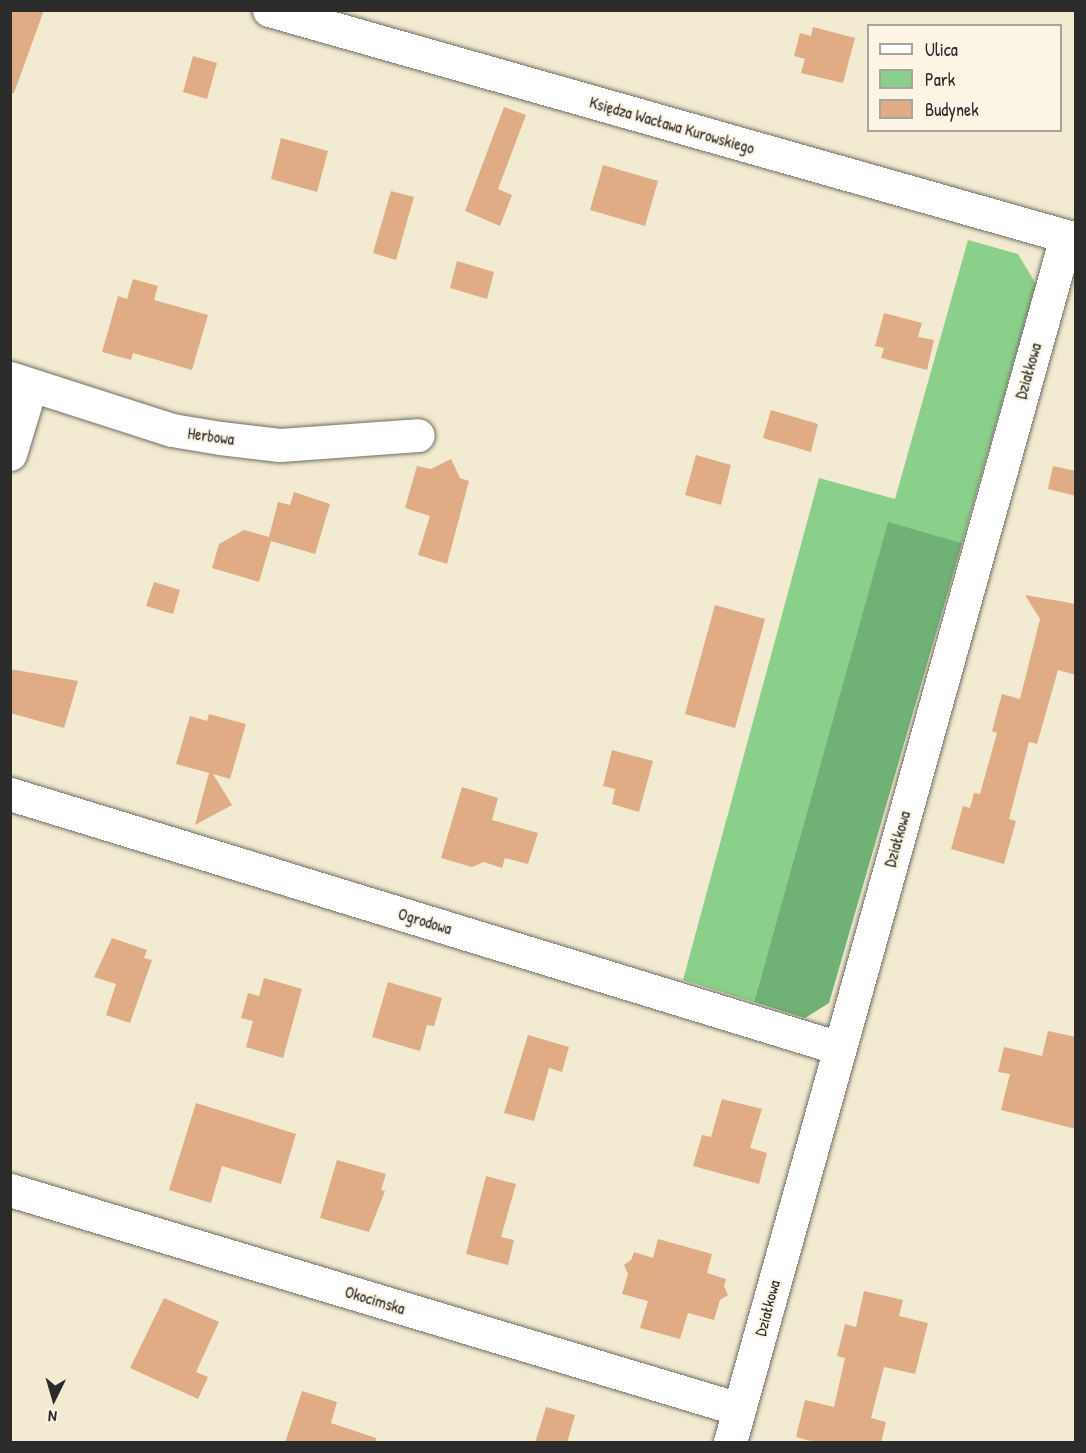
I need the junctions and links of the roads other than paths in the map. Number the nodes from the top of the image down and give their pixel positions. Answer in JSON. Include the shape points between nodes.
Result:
{"nodes":[{"id":1,"x":268,"y":10,"type":"edge"},
{"id":2,"x":1071,"y":238,"type":"edge"},
{"id":3,"x":21,"y":382,"type":"edge"},
{"id":4,"x":418,"y":435,"type":"dead end"},
{"id":5,"x":10,"y":454,"type":"edge"},
{"id":6,"x":10,"y":795,"type":"edge"},
{"id":7,"x":839,"y":1048,"type":"junction"},
{"id":8,"x":10,"y":1190,"type":"edge"},
{"id":9,"x":739,"y":1409,"type":"junction"},
{"id":10,"x":730,"y":1443,"type":"edge"}],
"edges":[{"from":1,"to":2,"type":"street","name":"Księdza Wacława Kurowskiego"},
{"from":2,"to":7,"type":"street","name":"Działkowa"},
{"from":3,"to":4,"type":"street","name":"Herbowa","via":[[172,430],[220,438],[291,444]]},
{"from":3,"to":5,"type":"street"},
{"from":6,"to":7,"type":"street","name":"Ogrodowa"},
{"from":7,"to":9,"type":"street","name":"Działkowa"},
{"from":8,"to":9,"type":"street","name":"Okocimska"},
{"from":9,"to":10,"type":"street","name":"Działkowa"}]}
